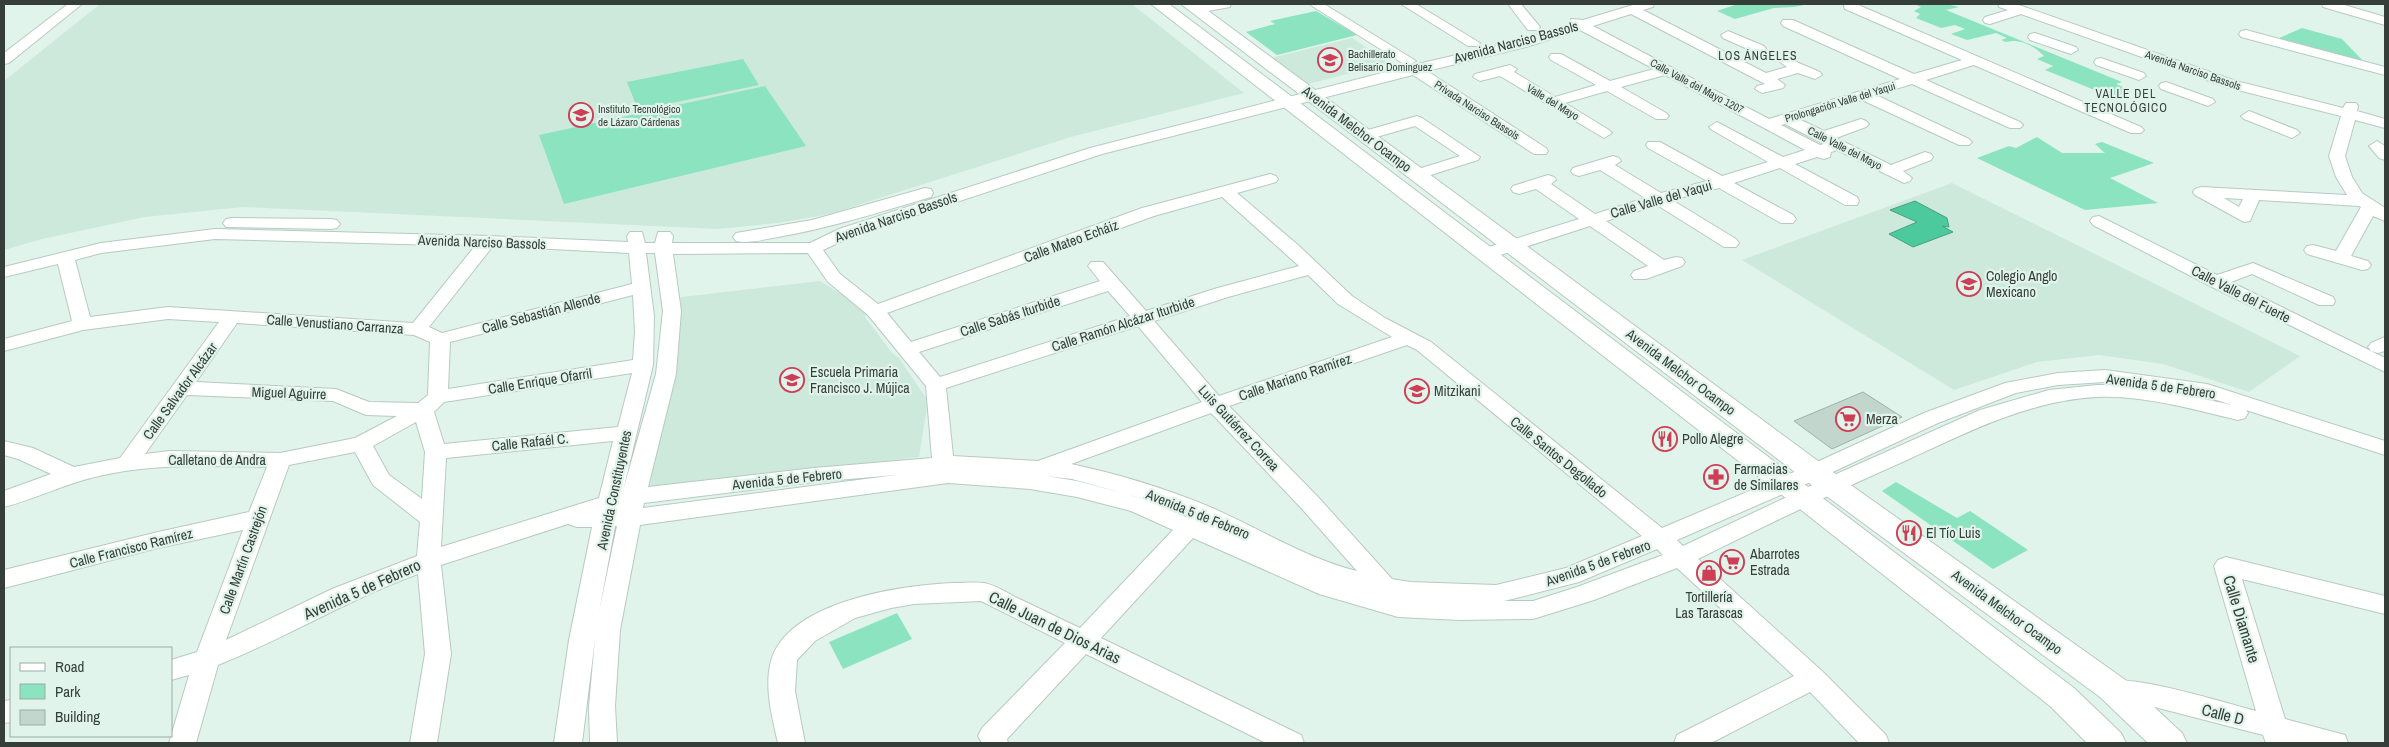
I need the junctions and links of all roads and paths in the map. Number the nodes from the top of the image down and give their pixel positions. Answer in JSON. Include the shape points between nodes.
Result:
{"nodes":[{"id":1,"x":76,"y":4,"type":"edge"},
{"id":2,"x":1159,"y":4,"type":"edge"},
{"id":3,"x":1225,"y":4,"type":"edge"},
{"id":4,"x":1314,"y":4,"type":"edge"},
{"id":5,"x":1407,"y":4,"type":"edge"},
{"id":6,"x":1429,"y":4,"type":"edge"},
{"id":7,"x":1514,"y":4,"type":"edge"},
{"id":8,"x":1648,"y":4,"type":"edge"},
{"id":9,"x":2004,"y":4,"type":"edge"},
{"id":10,"x":2328,"y":4,"type":"edge"},
{"id":11,"x":2360,"y":4,"type":"edge"},
{"id":12,"x":1602,"y":6,"type":"edge"},
{"id":13,"x":1625,"y":6,"type":"edge"},
{"id":14,"x":1849,"y":6,"type":"edge"},
{"id":15,"x":1193,"y":7,"type":"edge"},
{"id":16,"x":2024,"y":7,"type":"edge"},
{"id":17,"x":1975,"y":14,"type":"dead end"},
{"id":18,"x":1990,"y":20,"type":"junction"},
{"id":19,"x":1575,"y":21,"type":"junction"},
{"id":20,"x":2383,"y":23,"type":"edge"},
{"id":21,"x":1787,"y":24,"type":"dead end"},
{"id":22,"x":2004,"y":25,"type":"dead end"},
{"id":23,"x":1444,"y":26,"type":"junction"},
{"id":24,"x":1533,"y":27,"type":"junction"},
{"id":25,"x":2089,"y":33,"type":"junction"},
{"id":26,"x":2246,"y":34,"type":"dead end"},
{"id":27,"x":1728,"y":35,"type":"dead end"},
{"id":28,"x":2035,"y":37,"type":"dead end"},
{"id":29,"x":1473,"y":43,"type":"junction"},
{"id":30,"x":1746,"y":43,"type":"junction"},
{"id":31,"x":2054,"y":44,"type":"junction"},
{"id":32,"x":1759,"y":49,"type":"dead end"},
{"id":33,"x":2071,"y":50,"type":"dead end"},
{"id":34,"x":1713,"y":52,"type":"junction"},
{"id":35,"x":2155,"y":57,"type":"junction"},
{"id":36,"x":4,"y":60,"type":"edge"},
{"id":37,"x":1783,"y":60,"type":"dead end"},
{"id":38,"x":1975,"y":60,"type":"junction"},
{"id":39,"x":1540,"y":61,"type":"dead end"},
{"id":40,"x":2101,"y":62,"type":"dead end"},
{"id":41,"x":1412,"y":65,"type":"junction"},
{"id":42,"x":1800,"y":68,"type":"junction"},
{"id":43,"x":2120,"y":69,"type":"junction"},
{"id":44,"x":1667,"y":70,"type":"junction"},
{"id":45,"x":2385,"y":71,"type":"edge"},
{"id":46,"x":1815,"y":75,"type":"dead end"},
{"id":47,"x":2139,"y":76,"type":"dead end"},
{"id":48,"x":1480,"y":77,"type":"dead end"},
{"id":49,"x":1912,"y":80,"type":"junction"},
{"id":50,"x":2226,"y":82,"type":"junction"},
{"id":51,"x":1608,"y":86,"type":"junction"},
{"id":52,"x":2166,"y":86,"type":"dead end"},
{"id":53,"x":1295,"y":95,"type":"junction"},
{"id":54,"x":1864,"y":95,"type":"junction"},
{"id":55,"x":2192,"y":95,"type":"junction"},
{"id":56,"x":1552,"y":102,"type":"junction"},
{"id":57,"x":2208,"y":102,"type":"dead end"},
{"id":58,"x":2307,"y":105,"type":"junction"},
{"id":59,"x":2349,"y":111,"type":"junction"},
{"id":60,"x":2385,"y":113,"type":"edge"},
{"id":61,"x":1662,"y":116,"type":"dead end"},
{"id":62,"x":2249,"y":116,"type":"dead end"},
{"id":63,"x":1786,"y":119,"type":"junction"},
{"id":64,"x":1733,"y":121,"type":"dead end"},
{"id":65,"x":2385,"y":122,"type":"edge"},
{"id":66,"x":1768,"y":124,"type":"junction"},
{"id":67,"x":1860,"y":124,"type":"dead end"},
{"id":68,"x":2269,"y":124,"type":"junction"},
{"id":69,"x":2136,"y":130,"type":"dead end"},
{"id":70,"x":1998,"y":131,"type":"dead end"},
{"id":71,"x":2292,"y":133,"type":"dead end"},
{"id":72,"x":1366,"y":136,"type":"junction"},
{"id":73,"x":1587,"y":139,"type":"dead end"},
{"id":74,"x":1673,"y":139,"type":"dead end"},
{"id":75,"x":1830,"y":147,"type":"junction"},
{"id":76,"x":1948,"y":148,"type":"dead end"},
{"id":77,"x":1540,"y":151,"type":"dead end"},
{"id":78,"x":1925,"y":157,"type":"dead end"},
{"id":79,"x":1784,"y":165,"type":"junction"},
{"id":80,"x":1579,"y":171,"type":"dead end"},
{"id":81,"x":1418,"y":174,"type":"junction"},
{"id":82,"x":1270,"y":179,"type":"dead end"},
{"id":83,"x":1725,"y":184,"type":"junction"},
{"id":84,"x":1519,"y":189,"type":"dead end"},
{"id":85,"x":1225,"y":191,"type":"junction"},
{"id":86,"x":2253,"y":194,"type":"dead end"},
{"id":87,"x":1849,"y":201,"type":"dead end"},
{"id":88,"x":1664,"y":202,"type":"junction"},
{"id":89,"x":2367,"y":203,"type":"junction"},
{"id":90,"x":880,"y":214,"type":"junction"},
{"id":91,"x":2385,"y":216,"type":"edge"},
{"id":92,"x":2099,"y":220,"type":"dead end"},
{"id":93,"x":1598,"y":224,"type":"junction"},
{"id":94,"x":1768,"y":226,"type":"dead end"},
{"id":95,"x":135,"y":231,"type":"junction"},
{"id":96,"x":488,"y":241,"type":"junction"},
{"id":97,"x":636,"y":242,"type":"junction"},
{"id":98,"x":664,"y":242,"type":"junction"},
{"id":99,"x":1728,"y":243,"type":"dead end"},
{"id":100,"x":124,"y":245,"type":"junction"},
{"id":101,"x":813,"y":248,"type":"junction"},
{"id":102,"x":2314,"y":250,"type":"dead end"},
{"id":103,"x":1503,"y":254,"type":"junction"},
{"id":104,"x":65,"y":256,"type":"junction"},
{"id":105,"x":2341,"y":258,"type":"junction"},
{"id":106,"x":4,"y":259,"type":"edge"},
{"id":107,"x":2362,"y":265,"type":"dead end"},
{"id":108,"x":1097,"y":266,"type":"dead end"},
{"id":109,"x":1312,"y":268,"type":"junction"},
{"id":110,"x":4,"y":272,"type":"edge"},
{"id":111,"x":1640,"y":275,"type":"dead end"},
{"id":112,"x":2216,"y":282,"type":"junction"},
{"id":113,"x":1111,"y":284,"type":"junction"},
{"id":114,"x":642,"y":287,"type":"junction"},
{"id":115,"x":2326,"y":301,"type":"dead end"},
{"id":116,"x":875,"y":311,"type":"junction"},
{"id":117,"x":232,"y":317,"type":"junction"},
{"id":118,"x":1141,"y":319,"type":"junction"},
{"id":119,"x":82,"y":324,"type":"junction"},
{"id":120,"x":418,"y":329,"type":"junction"},
{"id":121,"x":1410,"y":337,"type":"junction"},
{"id":122,"x":440,"y":339,"type":"junction"},
{"id":123,"x":4,"y":345,"type":"edge"},
{"id":124,"x":908,"y":349,"type":"junction"},
{"id":125,"x":643,"y":365,"type":"junction"},
{"id":126,"x":2385,"y":366,"type":"edge"},
{"id":127,"x":936,"y":385,"type":"junction"},
{"id":128,"x":183,"y":388,"type":"junction"},
{"id":129,"x":430,"y":404,"type":"junction"},
{"id":130,"x":1215,"y":404,"type":"junction"},
{"id":131,"x":625,"y":433,"type":"junction"},
{"id":132,"x":361,"y":444,"type":"junction"},
{"id":133,"x":4,"y":448,"type":"edge"},
{"id":134,"x":436,"y":452,"type":"junction"},
{"id":135,"x":2384,"y":454,"type":"edge"},
{"id":136,"x":280,"y":460,"type":"junction"},
{"id":137,"x":127,"y":464,"type":"junction"},
{"id":138,"x":943,"y":464,"type":"junction"},
{"id":139,"x":1039,"y":468,"type":"junction"},
{"id":140,"x":72,"y":475,"type":"junction"},
{"id":141,"x":1810,"y":485,"type":"junction"},
{"id":142,"x":4,"y":499,"type":"edge"},
{"id":143,"x":632,"y":507,"type":"junction"},
{"id":144,"x":608,"y":511,"type":"junction"},
{"id":145,"x":259,"y":518,"type":"junction"},
{"id":146,"x":432,"y":519,"type":"junction"},
{"id":147,"x":1196,"y":520,"type":"junction"},
{"id":148,"x":1661,"y":539,"type":"junction"},
{"id":149,"x":1681,"y":557,"type":"junction"},
{"id":150,"x":430,"y":559,"type":"junction"},
{"id":151,"x":4,"y":579,"type":"edge"},
{"id":152,"x":1385,"y":587,"type":"junction"},
{"id":153,"x":2385,"y":605,"type":"edge"},
{"id":154,"x":1084,"y":640,"type":"junction"},
{"id":155,"x":206,"y":661,"type":"junction"},
{"id":156,"x":172,"y":670,"type":"edge"},
{"id":157,"x":1813,"y":678,"type":"junction"},
{"id":158,"x":2112,"y":688,"type":"junction"},
{"id":159,"x":2276,"y":735,"type":"edge"},
{"id":160,"x":994,"y":740,"type":"edge"},
{"id":161,"x":183,"y":743,"type":"edge"},
{"id":162,"x":424,"y":743,"type":"edge"},
{"id":163,"x":568,"y":743,"type":"edge"},
{"id":164,"x":604,"y":743,"type":"edge"},
{"id":165,"x":791,"y":743,"type":"edge"},
{"id":166,"x":1291,"y":743,"type":"edge"},
{"id":167,"x":1687,"y":743,"type":"edge"},
{"id":168,"x":1876,"y":743,"type":"edge"},
{"id":169,"x":2109,"y":743,"type":"edge"},
{"id":170,"x":2170,"y":743,"type":"edge"},
{"id":171,"x":2335,"y":743,"type":"edge"}],
"edges":[{"from":1,"to":36,"type":"street"},
{"from":2,"to":53,"type":"main road","name":"Avenida Melchor Ocampo"},
{"from":3,"to":15,"type":"street"},
{"from":4,"to":41,"type":"street","name":"Privada Narciso Bassols"},
{"from":5,"to":23,"type":"street"},
{"from":6,"to":23,"type":"street"},
{"from":7,"to":24,"type":"street"},
{"from":8,"to":13,"type":"street","name":"Avenida Narciso Bassols"},
{"from":9,"to":16,"type":"street","name":"Avenida Narciso Bassols"},
{"from":10,"to":20,"type":"street"},
{"from":11,"to":20,"type":"street"},
{"from":12,"to":13,"type":"street","name":"Avenida Narciso Bassols"},
{"from":12,"to":19,"type":"street","name":"Avenida Narciso Bassols"},
{"from":13,"to":19,"type":"street","name":"Avenida Narciso Bassols"},
{"from":13,"to":34,"type":"street"},
{"from":14,"to":38,"type":"street"},
{"from":15,"to":53,"type":"main road","name":"Avenida Melchor Ocampo"},
{"from":16,"to":18,"type":"street"},
{"from":16,"to":25,"type":"street","name":"Avenida Narciso Bassols"},
{"from":16,"to":59,"type":"street","name":"Avenida Narciso Bassols"},
{"from":17,"to":18,"type":"street"},
{"from":18,"to":22,"type":"street"},
{"from":19,"to":24,"type":"street","name":"Avenida Narciso Bassols"},
{"from":19,"to":41,"type":"street","name":"Avenida Narciso Bassols","via":[[1521,44]]},
{"from":19,"to":44,"type":"street","name":"Calle Valle del Mayo 1207"},
{"from":21,"to":49,"type":"street","name":"Prolongación Valle del Yaqui"},
{"from":23,"to":29,"type":"street"},
{"from":24,"to":29,"type":"street","name":"Avenida Narciso Bassols"},
{"from":25,"to":31,"type":"street"},
{"from":25,"to":35,"type":"street","name":"Avenida Narciso Bassols"},
{"from":26,"to":45,"type":"street"},
{"from":27,"to":30,"type":"street"},
{"from":28,"to":31,"type":"street"},
{"from":29,"to":41,"type":"street","name":"Avenida Narciso Bassols"},
{"from":30,"to":32,"type":"street"},
{"from":30,"to":34,"type":"street"},
{"from":31,"to":33,"type":"street"},
{"from":34,"to":42,"type":"street","via":[[1762,83]]},
{"from":35,"to":43,"type":"street"},
{"from":35,"to":50,"type":"street","name":"Avenida Narciso Bassols"},
{"from":37,"to":42,"type":"street"},
{"from":38,"to":49,"type":"street","name":"Prolongación Valle del Yaqui"},
{"from":38,"to":69,"type":"street"},
{"from":39,"to":51,"type":"street","via":[[1563,55]]},
{"from":40,"to":43,"type":"street"},
{"from":41,"to":53,"type":"street","name":"Avenida Narciso Bassols"},
{"from":41,"to":77,"type":"street","name":"Privada Narciso Bassols"},
{"from":42,"to":46,"type":"street"},
{"from":43,"to":47,"type":"street"},
{"from":44,"to":51,"type":"street"},
{"from":44,"to":66,"type":"street","name":"Calle Valle del Mayo 1207"},
{"from":48,"to":56,"type":"street","name":"Valle del Mayo","via":[[1506,70]]},
{"from":49,"to":54,"type":"street","name":"Prolongación Valle del Yaqui"},
{"from":49,"to":70,"type":"street","name":"Prolongación Valle del Yaqui","via":[[2021,122]]},
{"from":50,"to":55,"type":"street"},
{"from":50,"to":58,"type":"street","name":"Avenida Narciso Bassols"},
{"from":51,"to":56,"type":"street"},
{"from":51,"to":61,"type":"street"},
{"from":52,"to":55,"type":"street"},
{"from":53,"to":72,"type":"main road","name":"Avenida Melchor Ocampo"},
{"from":53,"to":90,"type":"street","name":"Avenida Narciso Bassols"},
{"from":53,"to":103,"type":"main road","name":"Avenida Melchor Ocampo"},
{"from":54,"to":63,"type":"street","name":"Prolongación Valle del Yaqui"},
{"from":54,"to":76,"type":"street","via":[[1968,140]]},
{"from":55,"to":57,"type":"street"},
{"from":56,"to":73,"type":"street","name":"Valle del Mayo","via":[[1608,132]]},
{"from":58,"to":59,"type":"street","name":"Avenida Narciso Bassols"},
{"from":58,"to":68,"type":"street"},
{"from":59,"to":60,"type":"street","name":"Avenida Narciso Bassols"},
{"from":59,"to":65,"type":"street","name":"Avenida Narciso Bassols"},
{"from":59,"to":89,"type":"street","via":[[2338,156],[2344,177],[2356,196]]},
{"from":62,"to":68,"type":"street"},
{"from":63,"to":66,"type":"street","name":"Prolongación Valle del Yaqui"},
{"from":63,"to":75,"type":"street","name":"Calle Valle del Mayo"},
{"from":64,"to":79,"type":"street","via":[[1717,127]]},
{"from":66,"to":75,"type":"street","name":"Calle Valle del Mayo 1207"},
{"from":67,"to":75,"type":"street","name":"Calle Valle del Yaqui"},
{"from":68,"to":71,"type":"street"},
{"from":72,"to":81,"type":"main road","name":"Avenida Melchor Ocampo"},
{"from":72,"to":81,"type":"street","via":[[1417,121],[1472,157]]},
{"from":74,"to":83,"type":"street","via":[[1648,146]]},
{"from":75,"to":78,"type":"street","name":"Calle Valle del Mayo","via":[[1897,175]]},
{"from":75,"to":79,"type":"street","name":"Calle Valle del Yaqui"},
{"from":79,"to":83,"type":"street","name":"Calle Valle del Yaqui"},
{"from":79,"to":87,"type":"street"},
{"from":80,"to":88,"type":"street","via":[[1608,162]]},
{"from":81,"to":103,"type":"main road","name":"Avenida Melchor Ocampo"},
{"from":82,"to":85,"type":"street","name":"Calle Mateo Echáiz"},
{"from":83,"to":88,"type":"street","name":"Calle Valle del Yaqui"},
{"from":83,"to":94,"type":"street","via":[[1791,217]]},
{"from":84,"to":93,"type":"street","via":[[1543,182]]},
{"from":85,"to":109,"type":"street","name":"Calle Santos Degollado"},
{"from":85,"to":116,"type":"street","name":"Calle Mateo Echáiz","via":[[1148,212]]},
{"from":86,"to":89,"type":"street"},
{"from":88,"to":93,"type":"street","name":"Calle Valle del Yaqui"},
{"from":88,"to":99,"type":"street"},
{"from":89,"to":91,"type":"street"},
{"from":89,"to":105,"type":"street"},
{"from":90,"to":98,"type":"street","name":"Avenida Narciso Bassols","via":[[773,234]]},
{"from":90,"to":101,"type":"street","name":"Avenida Narciso Bassols"},
{"from":92,"to":112,"type":"street","name":"Calle Valle del Fuerte"},
{"from":93,"to":103,"type":"street","name":"Calle Valle del Yaqui"},
{"from":93,"to":111,"type":"street","via":[[1669,265]]},
{"from":95,"to":97,"type":"street","name":"Avenida Narciso Bassols","via":[[260,222]]},
{"from":95,"to":100,"type":"street"},
{"from":95,"to":106,"type":"street","name":"Avenida Narciso Bassols"},
{"from":96,"to":97,"type":"street","name":"Avenida Narciso Bassols"},
{"from":96,"to":100,"type":"street","name":"Avenida Narciso Bassols","via":[[215,234]]},
{"from":96,"to":120,"type":"street"},
{"from":97,"to":98,"type":"street","name":"Avenida Narciso Bassols"},
{"from":97,"to":114,"type":"street","name":"Avenida Constituyentes"},
{"from":98,"to":101,"type":"street","name":"Avenida Narciso Bassols"},
{"from":98,"to":143,"type":"street","name":"Avenida Constituyentes","via":[[672,311],[666,374]]},
{"from":100,"to":104,"type":"street","name":"Avenida Narciso Bassols"},
{"from":101,"to":116,"type":"street","via":[[834,278]]},
{"from":102,"to":105,"type":"street"},
{"from":103,"to":141,"type":"main road","name":"Avenida Melchor Ocampo"},
{"from":104,"to":110,"type":"street","name":"Avenida Narciso Bassols"},
{"from":104,"to":119,"type":"street"},
{"from":105,"to":107,"type":"street"},
{"from":108,"to":113,"type":"street","name":"Luis Gutiérrez Correa"},
{"from":109,"to":118,"type":"street","name":"Calle Ramón Alcázar Iturbide"},
{"from":109,"to":121,"type":"street","name":"Calle Santos Degollado","via":[[1345,300],[1378,322]]},
{"from":112,"to":115,"type":"street","via":[[2253,268]]},
{"from":112,"to":126,"type":"street","name":"Calle Valle del Fuerte"},
{"from":113,"to":118,"type":"street","name":"Luis Gutiérrez Correa"},
{"from":113,"to":124,"type":"street","name":"Calle Sabás Iturbide"},
{"from":114,"to":122,"type":"street","name":"Calle Sebastián Allende"},
{"from":114,"to":125,"type":"street","name":"Avenida Constituyentes","via":[[645,308]]},
{"from":116,"to":124,"type":"street"},
{"from":117,"to":119,"type":"street","name":"Calle Venustiano Carranza","via":[[168,314]]},
{"from":117,"to":120,"type":"street","name":"Calle Venustiano Carranza"},
{"from":117,"to":128,"type":"street","name":"Calle Salvador Alcázar"},
{"from":118,"to":127,"type":"street","name":"Calle Ramón Alcázar Iturbide"},
{"from":118,"to":130,"type":"street","name":"Luis Gutiérrez Correa"},
{"from":119,"to":123,"type":"street","name":"Calle Venustiano Carranza"},
{"from":120,"to":122,"type":"street","name":"Calle Venustiano Carranza"},
{"from":121,"to":130,"type":"street","name":"Calle Mariano Ramírez"},
{"from":121,"to":148,"type":"street","name":"Calle Santos Degollado"},
{"from":122,"to":129,"type":"street"},
{"from":124,"to":127,"type":"street"},
{"from":125,"to":129,"type":"street","name":"Calle Enrique Ofarril"},
{"from":125,"to":131,"type":"street","name":"Avenida Constituyentes"},
{"from":127,"to":138,"type":"street"},
{"from":128,"to":129,"type":"street","name":"Miguel Aguirre","via":[[336,395],[366,408]]},
{"from":128,"to":137,"type":"street","name":"Calle Salvador Alcázar"},
{"from":129,"to":132,"type":"street","name":"Calletano de Andra"},
{"from":129,"to":134,"type":"street"},
{"from":130,"to":139,"type":"street","name":"Calle Mariano Ramírez"},
{"from":130,"to":152,"type":"street","name":"Luis Gutiérrez Correa"},
{"from":131,"to":134,"type":"street","name":"Calle Rafaél C."},
{"from":131,"to":144,"type":"street","name":"Avenida Constituyentes"},
{"from":132,"to":136,"type":"street","name":"Calletano de Andra"},
{"from":132,"to":146,"type":"street","via":[[382,480]]},
{"from":133,"to":140,"type":"street","via":[[25,453]]},
{"from":134,"to":146,"type":"street"},
{"from":135,"to":141,"type":"street","name":"Avenida 5 de Febrero","via":[[2219,407],[2141,392],[2097,391],[2049,396],[1987,415]]},
{"from":136,"to":137,"type":"street","name":"Calletano de Andra","via":[[169,458]]},
{"from":136,"to":145,"type":"street","name":"Calle Martín Castrejón"},
{"from":137,"to":140,"type":"street","name":"Calletano de Andra"},
{"from":138,"to":139,"type":"street","name":"Avenida 5 de Febrero"},
{"from":138,"to":143,"type":"street","name":"Avenida 5 de Febrero","via":[[814,475]]},
{"from":139,"to":147,"type":"street","name":"Avenida 5 de Febrero","via":[[1072,472],[1151,493]]},
{"from":140,"to":142,"type":"street","name":"Calletano de Andra"},
{"from":141,"to":148,"type":"street","name":"Avenida 5 de Febrero"},
{"from":141,"to":149,"type":"street","name":"Avenida 5 de Febrero"},
{"from":141,"to":158,"type":"main road","name":"Avenida Melchor Ocampo"},
{"from":141,"to":169,"type":"main road","name":"Avenida Melchor Ocampo","via":[[2062,697]]},
{"from":143,"to":144,"type":"street","name":"Avenida 5 de Febrero"},
{"from":143,"to":147,"type":"street","name":"Avenida 5 de Febrero","via":[[948,476],[1030,481],[1078,488]]},
{"from":143,"to":164,"type":"street","name":"Avenida Constituyentes","via":[[608,630],[602,706]]},
{"from":144,"to":150,"type":"street","name":"Avenida 5 de Febrero","via":[[557,519]]},
{"from":144,"to":163,"type":"street","name":"Avenida Constituyentes","via":[[574,680]]},
{"from":145,"to":151,"type":"street","name":"Calle Francisco Ramírez"},
{"from":145,"to":155,"type":"street","name":"Calle Martín Castrejón"},
{"from":146,"to":150,"type":"street"},
{"from":147,"to":149,"type":"street","name":"Avenida 5 de Febrero","via":[[1328,588],[1398,608],[1532,610],[1585,594]]},
{"from":147,"to":152,"type":"street","name":"Avenida 5 de Febrero","via":[[1323,571]]},
{"from":147,"to":154,"type":"street"},
{"from":148,"to":149,"type":"street","name":"Calle Santos Degollado"},
{"from":148,"to":152,"type":"street","name":"Avenida 5 de Febrero","via":[[1571,576],[1515,591],[1456,593]]},
{"from":149,"to":157,"type":"street","name":"Calle Santos Degollado"},
{"from":150,"to":155,"type":"street","name":"Avenida 5 de Febrero","via":[[363,586]]},
{"from":150,"to":162,"type":"street","via":[[438,654]]},
{"from":153,"to":159,"type":"street","name":"Calle Diamante","via":[[2226,566]]},
{"from":154,"to":160,"type":"street"},
{"from":154,"to":165,"type":"street","name":"Calle Juan de Dios Arias","via":[[984,592],[948,592],[864,604],[826,619],[800,639],[784,659],[781,686]]},
{"from":154,"to":166,"type":"street","name":"Calle Juan de Dios Arias"},
{"from":155,"to":156,"type":"street","name":"Avenida 5 de Febrero"},
{"from":155,"to":161,"type":"street","name":"Calle Martín Castrejón"},
{"from":157,"to":167,"type":"street"},
{"from":157,"to":168,"type":"street","name":"Calle Santos Degollado"},
{"from":158,"to":159,"type":"street","name":"Calle D","via":[[2143,694]]},
{"from":158,"to":170,"type":"main road","name":"Avenida Melchor Ocampo"},
{"from":159,"to":171,"type":"street","name":"Calle D"}]}
